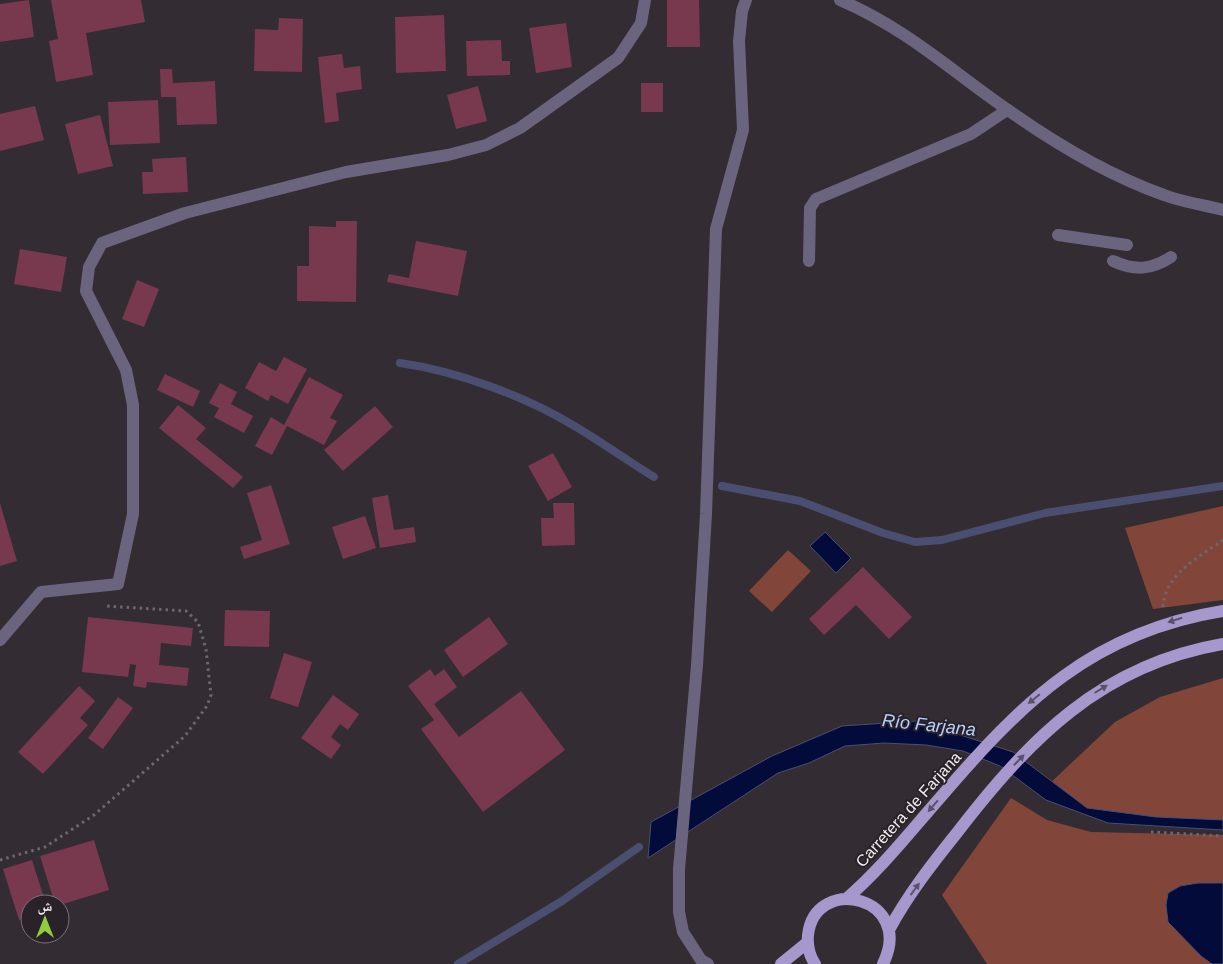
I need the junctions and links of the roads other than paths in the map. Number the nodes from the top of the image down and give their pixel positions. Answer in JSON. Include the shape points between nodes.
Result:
{"nodes":[{"id":1,"x":645,"y":0,"type":"edge"},
{"id":2,"x":746,"y":0,"type":"edge"},
{"id":3,"x":840,"y":0,"type":"edge"},
{"id":4,"x":1007,"y":110,"type":"junction"},
{"id":5,"x":1223,"y":210,"type":"edge"},
{"id":6,"x":1058,"y":235,"type":"dead end"},
{"id":7,"x":1127,"y":245,"type":"dead end"},
{"id":8,"x":1171,"y":257,"type":"dead end"},
{"id":9,"x":809,"y":261,"type":"dead end"},
{"id":10,"x":1113,"y":261,"type":"dead end"},
{"id":11,"x":1223,"y":611,"type":"edge"},
{"id":12,"x":0,"y":640,"type":"edge"},
{"id":13,"x":1223,"y":644,"type":"edge"},
{"id":14,"x":846,"y":898,"type":"junction"},
{"id":15,"x":889,"y":930,"type":"junction"},
{"id":16,"x":808,"y":942,"type":"junction"},
{"id":17,"x":708,"y":964,"type":"edge"},
{"id":18,"x":781,"y":964,"type":"edge"},
{"id":19,"x":816,"y":964,"type":"edge"},
{"id":20,"x":883,"y":964,"type":"edge"}],
"edges":[{"from":1,"to":12,"type":"street","via":[[641,23],[618,58],[520,128],[486,145],[448,155],[346,172],[185,213],[102,243],[90,267],[86,291],[126,370],[133,405],[133,514],[118,584],[41,592]]},
{"from":2,"to":17,"type":"street","via":[[738,41],[743,130],[716,230],[706,514],[681,853],[679,912],[683,932],[701,960]]},
{"from":3,"to":4,"type":"street","via":[[898,29]]},
{"from":4,"to":5,"type":"street","via":[[1065,148],[1104,168],[1165,196]]},
{"from":4,"to":9,"type":"street","via":[[971,134],[816,199],[810,208]]},
{"from":6,"to":7,"type":"street"},
{"from":8,"to":10,"type":"street","via":[[1143,269]]},
{"from":11,"to":14,"type":"main road","name":"Carretera de Farjana","one_way":true,"via":[[1161,625],[1101,651],[1069,671],[1018,713],[964,769],[878,870]]},
{"from":15,"to":13,"type":"main road","one_way":true,"via":[[911,894],[989,791],[1048,729],[1088,697],[1119,678],[1156,661]]},
{"from":14,"to":15,"type":"main road","via":[[863,901],[878,910]]},
{"from":14,"to":16,"type":"main road","name":"Carretera de Farjana","via":[[833,902],[818,913],[809,929]]},
{"from":15,"to":20,"type":"main road","via":[[888,954]]},
{"from":16,"to":18,"type":"main road"},
{"from":16,"to":19,"type":"main road"}]}
